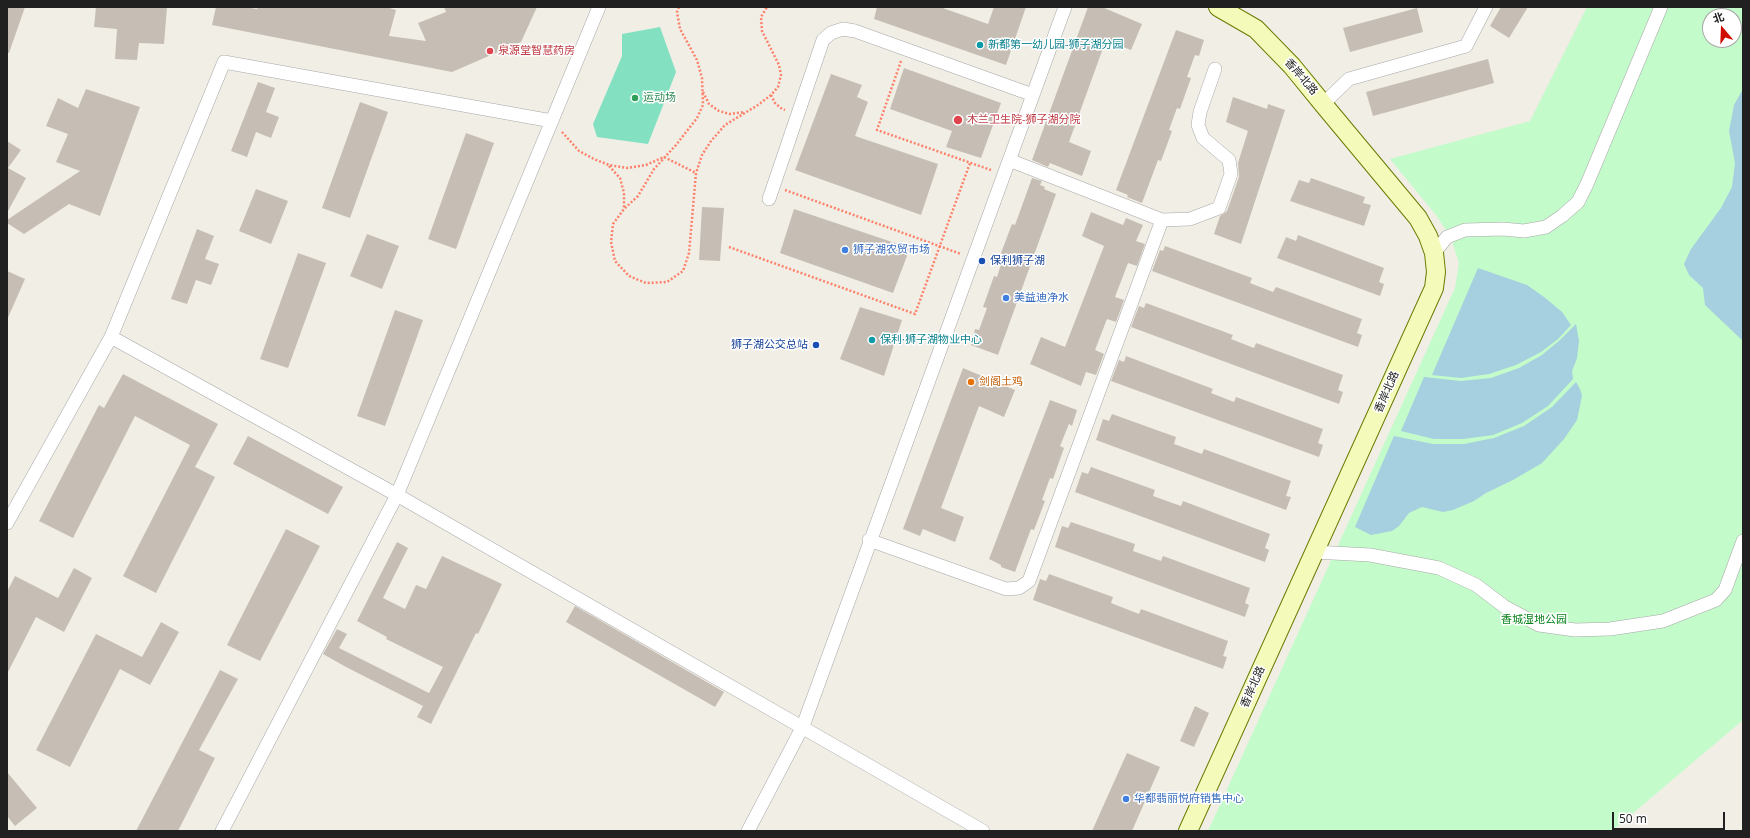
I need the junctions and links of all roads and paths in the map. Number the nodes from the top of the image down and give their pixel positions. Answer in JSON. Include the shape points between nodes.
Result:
{"nodes":[{"id":1,"x":599,"y":7,"type":"edge"},
{"id":2,"x":679,"y":7,"type":"edge"},
{"id":3,"x":767,"y":7,"type":"edge"},
{"id":4,"x":1065,"y":7,"type":"edge"},
{"id":5,"x":1218,"y":7,"type":"edge"},
{"id":6,"x":1486,"y":7,"type":"edge"},
{"id":7,"x":1660,"y":7,"type":"edge"},
{"id":8,"x":905,"y":49,"type":"junction"},
{"id":9,"x":1215,"y":69,"type":"dead end"},
{"id":10,"x":703,"y":92,"type":"junction"},
{"id":11,"x":771,"y":95,"type":"junction"},
{"id":12,"x":1033,"y":95,"type":"junction"},
{"id":13,"x":1323,"y":104,"type":"junction"},
{"id":14,"x":745,"y":112,"type":"junction"},
{"id":15,"x":798,"y":113,"type":"junction"},
{"id":16,"x":552,"y":121,"type":"junction"},
{"id":17,"x":664,"y":157,"type":"junction"},
{"id":18,"x":1009,"y":160,"type":"junction"},
{"id":19,"x":970,"y":162,"type":"junction"},
{"id":20,"x":609,"y":165,"type":"junction"},
{"id":21,"x":696,"y":173,"type":"junction"},
{"id":22,"x":1004,"y":175,"type":"junction"},
{"id":23,"x":774,"y":186,"type":"junction"},
{"id":24,"x":769,"y":199,"type":"dead end"},
{"id":25,"x":624,"y":209,"type":"junction"},
{"id":26,"x":1162,"y":220,"type":"junction"},
{"id":27,"x":1428,"y":236,"type":"junction"},
{"id":28,"x":1447,"y":236,"type":"junction"},
{"id":29,"x":940,"y":246,"type":"junction"},
{"id":30,"x":729,"y":247,"type":"dead end"},
{"id":31,"x":1434,"y":253,"type":"junction"},
{"id":32,"x":973,"y":258,"type":"junction"},
{"id":33,"x":112,"y":337,"type":"junction"},
{"id":34,"x":397,"y":495,"type":"junction"},
{"id":35,"x":7,"y":523,"type":"edge"},
{"id":36,"x":869,"y":540,"type":"junction"},
{"id":37,"x":1743,"y":541,"type":"edge"},
{"id":38,"x":1314,"y":552,"type":"junction"},
{"id":39,"x":802,"y":726,"type":"junction"},
{"id":40,"x":222,"y":831,"type":"edge"},
{"id":41,"x":748,"y":831,"type":"edge"},
{"id":42,"x":983,"y":831,"type":"edge"},
{"id":43,"x":1188,"y":831,"type":"edge"}],
"edges":[{"from":1,"to":16,"type":"street"},
{"from":2,"to":10,"type":"path","via":[[677,12],[680,29],[697,60]]},
{"from":3,"to":11,"type":"path","via":[[761,17],[762,31],[780,65],[781,76],[778,87]]},
{"from":4,"to":12,"type":"street"},
{"from":5,"to":13,"type":"street","name":"香岸北路","via":[[1256,30],[1292,66]]},
{"from":6,"to":13,"type":"street","via":[[1466,46],[1349,79]]},
{"from":7,"to":28,"type":"street","via":[[1588,184],[1578,202],[1546,227],[1524,231],[1465,230]]},
{"from":8,"to":12,"type":"street"},
{"from":8,"to":15,"type":"street","via":[[855,31],[843,30],[831,34],[824,40]]},
{"from":8,"to":19,"type":"path","via":[[877,130]]},
{"from":9,"to":26,"type":"street","via":[[1198,125],[1203,138],[1229,160],[1231,174],[1219,208],[1190,219]]},
{"from":10,"to":14,"type":"path","via":[[709,104],[719,111],[730,114]]},
{"from":10,"to":17,"type":"path","via":[[703,105],[697,118]]},
{"from":11,"to":14,"type":"path"},
{"from":11,"to":15,"type":"path","via":[[782,109]]},
{"from":12,"to":18,"type":"street"},
{"from":13,"to":27,"type":"street","name":"香岸北路","via":[[1418,218]]},
{"from":14,"to":21,"type":"path","via":[[725,125],[711,141],[702,155]]},
{"from":15,"to":23,"type":"street"},
{"from":16,"to":20,"type":"path","via":[[579,151]]},
{"from":16,"to":33,"type":"street","via":[[224,62]]},
{"from":16,"to":34,"type":"street"},
{"from":17,"to":20,"type":"path","via":[[646,165],[627,168]]},
{"from":17,"to":21,"type":"path"},
{"from":17,"to":25,"type":"path","via":[[638,196]]},
{"from":18,"to":22,"type":"street"},
{"from":18,"to":26,"type":"street"},
{"from":19,"to":22,"type":"path"},
{"from":19,"to":29,"type":"path"},
{"from":20,"to":25,"type":"path","via":[[620,178],[624,193]]},
{"from":21,"to":25,"type":"path","via":[[689,253],[683,270],[666,282],[646,283],[628,276],[615,261],[611,242],[613,224]]},
{"from":22,"to":32,"type":"street"},
{"from":23,"to":24,"type":"street"},
{"from":23,"to":29,"type":"path"},
{"from":26,"to":36,"type":"street","via":[[1029,581],[1019,588],[1006,588]]},
{"from":27,"to":28,"type":"street"},
{"from":27,"to":31,"type":"street","name":"香岸北路"},
{"from":28,"to":31,"type":"street"},
{"from":29,"to":30,"type":"path","via":[[915,314]]},
{"from":29,"to":32,"type":"path"},
{"from":31,"to":38,"type":"street","name":"香岸北路","via":[[1434,288]]},
{"from":32,"to":36,"type":"street"},
{"from":33,"to":34,"type":"street"},
{"from":33,"to":35,"type":"street"},
{"from":34,"to":39,"type":"street"},
{"from":34,"to":40,"type":"street"},
{"from":36,"to":39,"type":"street"},
{"from":37,"to":38,"type":"street","via":[[1725,590],[1716,600],[1664,621],[1610,629],[1575,630],[1539,625],[1505,607],[1476,585],[1439,568],[1370,555]]},
{"from":38,"to":43,"type":"street","name":"香岸北路"},
{"from":39,"to":41,"type":"street"},
{"from":39,"to":42,"type":"street"}]}
